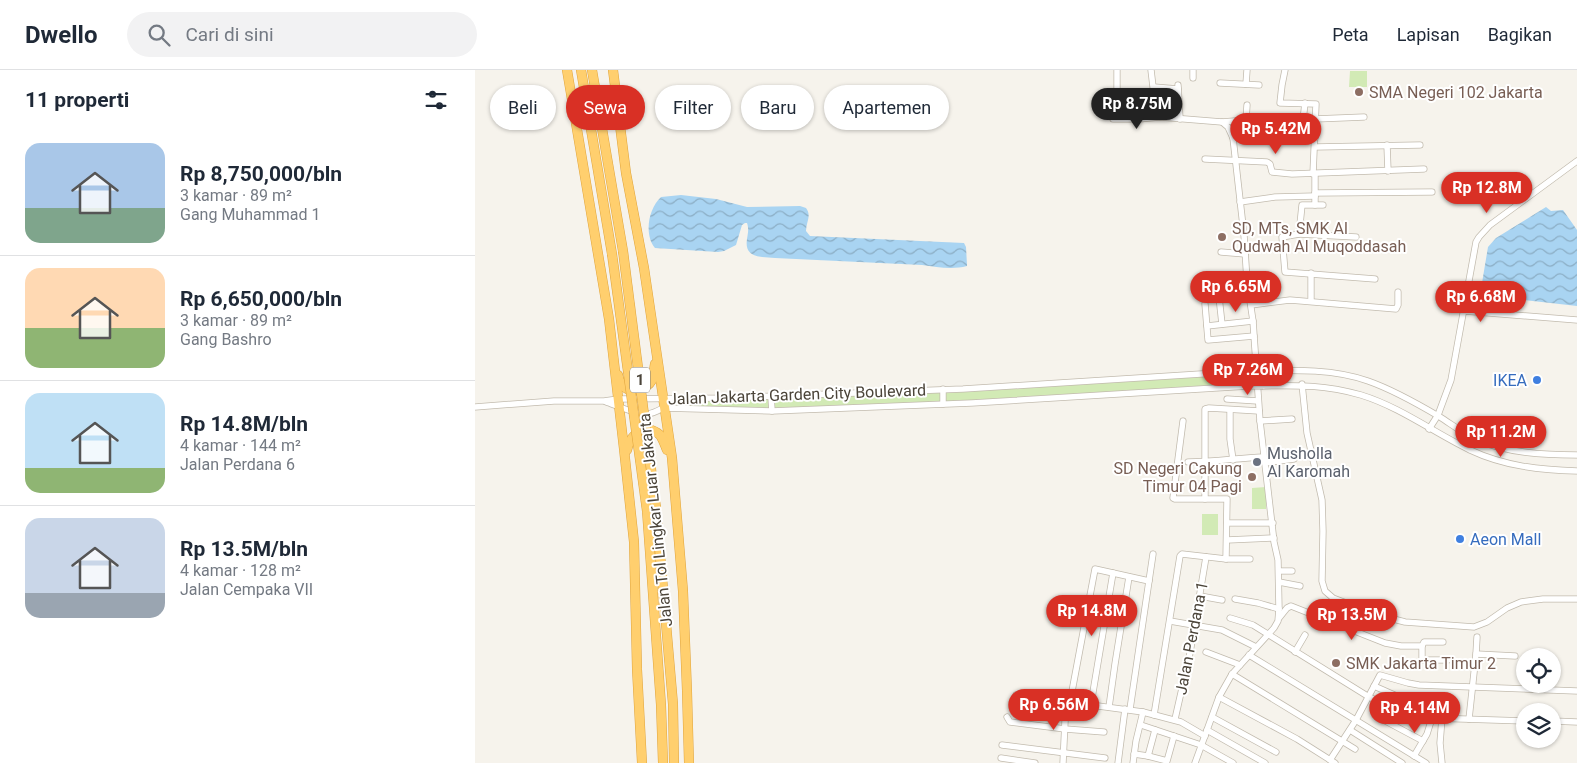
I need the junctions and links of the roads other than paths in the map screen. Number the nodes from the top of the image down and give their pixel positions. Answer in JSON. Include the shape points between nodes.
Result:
{"nodes":[{"id":1,"x":567,"y":70,"type":"edge"},
{"id":2,"x":581,"y":70,"type":"edge"},
{"id":3,"x":592,"y":70,"type":"edge"},
{"id":4,"x":613,"y":70,"type":"edge"},
{"id":5,"x":1117,"y":70,"type":"edge"},
{"id":6,"x":1151,"y":70,"type":"edge"},
{"id":7,"x":1193,"y":70,"type":"edge"},
{"id":8,"x":1247,"y":70,"type":"edge"},
{"id":9,"x":1285,"y":70,"type":"edge"},
{"id":10,"x":1193,"y":78,"type":"dead end"},
{"id":11,"x":1220,"y":83,"type":"dead end"},
{"id":12,"x":1246,"y":84,"type":"junction"},
{"id":13,"x":1259,"y":85,"type":"dead end"},
{"id":14,"x":1154,"y":87,"type":"junction"},
{"id":15,"x":1305,"y":103,"type":"junction"},
{"id":16,"x":1247,"y":105,"type":"dead end"},
{"id":17,"x":1160,"y":117,"type":"junction"},
{"id":18,"x":1364,"y":117,"type":"dead end"},
{"id":19,"x":1180,"y":119,"type":"junction"},
{"id":20,"x":1315,"y":119,"type":"junction"},
{"id":21,"x":1223,"y":122,"type":"junction"},
{"id":22,"x":1233,"y":138,"type":"junction"},
{"id":23,"x":1301,"y":138,"type":"junction"},
{"id":24,"x":1315,"y":138,"type":"junction"},
{"id":25,"x":1421,"y":145,"type":"dead end"},
{"id":26,"x":1387,"y":146,"type":"junction"},
{"id":27,"x":1315,"y":147,"type":"junction"},
{"id":28,"x":1205,"y":159,"type":"dead end"},
{"id":29,"x":1235,"y":160,"type":"junction"},
{"id":30,"x":1577,"y":162,"type":"edge"},
{"id":31,"x":1387,"y":170,"type":"junction"},
{"id":32,"x":1424,"y":170,"type":"dead end"},
{"id":33,"x":1314,"y":174,"type":"junction"},
{"id":34,"x":1432,"y":192,"type":"dead end"},
{"id":35,"x":1315,"y":194,"type":"junction"},
{"id":36,"x":1239,"y":202,"type":"junction"},
{"id":37,"x":1315,"y":205,"type":"junction"},
{"id":38,"x":1323,"y":205,"type":"dead end"},
{"id":39,"x":1299,"y":234,"type":"junction"},
{"id":40,"x":1356,"y":237,"type":"dead end"},
{"id":41,"x":1282,"y":245,"type":"junction"},
{"id":42,"x":1245,"y":251,"type":"junction"},
{"id":43,"x":1221,"y":252,"type":"dead end"},
{"id":44,"x":1311,"y":273,"type":"junction"},
{"id":45,"x":1375,"y":279,"type":"dead end"},
{"id":46,"x":1218,"y":288,"type":"dead end"},
{"id":47,"x":1399,"y":292,"type":"dead end"},
{"id":48,"x":1311,"y":301,"type":"junction"},
{"id":49,"x":1205,"y":304,"type":"dead end"},
{"id":50,"x":1251,"y":305,"type":"junction"},
{"id":51,"x":1464,"y":311,"type":"junction"},
{"id":52,"x":1577,"y":320,"type":"edge"},
{"id":53,"x":1253,"y":321,"type":"junction"},
{"id":54,"x":1221,"y":324,"type":"junction"},
{"id":55,"x":1207,"y":326,"type":"junction"},
{"id":56,"x":1254,"y":336,"type":"junction"},
{"id":57,"x":656,"y":352,"type":"junction"},
{"id":58,"x":613,"y":358,"type":"junction"},
{"id":59,"x":1302,"y":384,"type":"junction"},
{"id":60,"x":943,"y":389,"type":"junction"},
{"id":61,"x":771,"y":397,"type":"junction"},
{"id":62,"x":1227,"y":399,"type":"dead end"},
{"id":63,"x":1258,"y":400,"type":"junction"},
{"id":64,"x":618,"y":402,"type":"junction"},
{"id":65,"x":663,"y":403,"type":"junction"},
{"id":66,"x":943,"y":404,"type":"junction"},
{"id":67,"x":475,"y":408,"type":"edge"},
{"id":68,"x":1231,"y":410,"type":"junction"},
{"id":69,"x":772,"y":411,"type":"junction"},
{"id":70,"x":1259,"y":411,"type":"junction"},
{"id":71,"x":1437,"y":416,"type":"junction"},
{"id":72,"x":1292,"y":419,"type":"dead end"},
{"id":73,"x":1183,"y":421,"type":"dead end"},
{"id":74,"x":1260,"y":421,"type":"junction"},
{"id":75,"x":1429,"y":429,"type":"junction"},
{"id":76,"x":1577,"y":455,"type":"edge"},
{"id":77,"x":672,"y":458,"type":"junction"},
{"id":78,"x":1294,"y":459,"type":"dead end"},
{"id":79,"x":625,"y":460,"type":"junction"},
{"id":80,"x":1233,"y":460,"type":"junction"},
{"id":81,"x":1265,"y":460,"type":"junction"},
{"id":82,"x":1189,"y":462,"type":"dead end"},
{"id":83,"x":1204,"y":462,"type":"junction"},
{"id":84,"x":1577,"y":471,"type":"edge"},
{"id":85,"x":1205,"y":499,"type":"junction"},
{"id":86,"x":1227,"y":523,"type":"junction"},
{"id":87,"x":1273,"y":523,"type":"junction"},
{"id":88,"x":1274,"y":538,"type":"junction"},
{"id":89,"x":1227,"y":540,"type":"junction"},
{"id":90,"x":1153,"y":554,"type":"dead end"},
{"id":91,"x":1206,"y":557,"type":"junction"},
{"id":92,"x":1226,"y":559,"type":"junction"},
{"id":93,"x":1250,"y":559,"type":"dead end"},
{"id":94,"x":1292,"y":571,"type":"dead end"},
{"id":95,"x":1279,"y":572,"type":"junction"},
{"id":96,"x":1113,"y":573,"type":"junction"},
{"id":97,"x":1129,"y":577,"type":"junction"},
{"id":98,"x":1149,"y":581,"type":"junction"},
{"id":99,"x":1279,"y":582,"type":"junction"},
{"id":100,"x":1300,"y":586,"type":"dead end"},
{"id":101,"x":1200,"y":596,"type":"junction"},
{"id":102,"x":1577,"y":599,"type":"edge"},
{"id":103,"x":1222,"y":600,"type":"dead end"},
{"id":104,"x":1235,"y":600,"type":"dead end"},
{"id":105,"x":1279,"y":609,"type":"junction"},
{"id":106,"x":1230,"y":618,"type":"dead end"},
{"id":107,"x":1279,"y":618,"type":"junction"},
{"id":108,"x":1170,"y":621,"type":"junction"},
{"id":109,"x":1195,"y":625,"type":"junction"},
{"id":110,"x":1268,"y":634,"type":"junction"},
{"id":111,"x":1305,"y":635,"type":"dead end"},
{"id":112,"x":1477,"y":637,"type":"dead end"},
{"id":113,"x":1443,"y":642,"type":"dead end"},
{"id":114,"x":1422,"y":646,"type":"junction"},
{"id":115,"x":1256,"y":647,"type":"junction"},
{"id":116,"x":1206,"y":652,"type":"dead end"},
{"id":117,"x":1295,"y":652,"type":"junction"},
{"id":118,"x":1476,"y":654,"type":"junction"},
{"id":119,"x":1249,"y":655,"type":"junction"},
{"id":120,"x":1515,"y":656,"type":"dead end"},
{"id":121,"x":1448,"y":660,"type":"dead end"},
{"id":122,"x":1240,"y":665,"type":"junction"},
{"id":123,"x":1233,"y":674,"type":"junction"},
{"id":124,"x":1374,"y":686,"type":"junction"},
{"id":125,"x":1472,"y":687,"type":"junction"},
{"id":126,"x":1577,"y":691,"type":"edge"},
{"id":127,"x":1016,"y":694,"type":"dead end"},
{"id":128,"x":1219,"y":697,"type":"junction"},
{"id":129,"x":1369,"y":697,"type":"junction"},
{"id":130,"x":1068,"y":701,"type":"junction"},
{"id":131,"x":1443,"y":702,"type":"dead end"},
{"id":132,"x":1091,"y":704,"type":"junction"},
{"id":133,"x":1109,"y":707,"type":"junction"},
{"id":134,"x":1128,"y":709,"type":"junction"},
{"id":135,"x":1143,"y":712,"type":"junction"},
{"id":136,"x":1154,"y":715,"type":"junction"},
{"id":137,"x":1378,"y":716,"type":"dead end"},
{"id":138,"x":1007,"y":717,"type":"dead end"},
{"id":139,"x":1213,"y":717,"type":"junction"},
{"id":140,"x":1432,"y":718,"type":"junction"},
{"id":141,"x":1442,"y":718,"type":"junction"},
{"id":142,"x":1175,"y":719,"type":"junction"},
{"id":143,"x":1469,"y":719,"type":"junction"},
{"id":144,"x":1356,"y":720,"type":"junction"},
{"id":145,"x":1516,"y":721,"type":"edge"},
{"id":146,"x":1561,"y":722,"type":"edge"},
{"id":147,"x":1577,"y":722,"type":"edge"},
{"id":148,"x":1141,"y":725,"type":"junction"},
{"id":149,"x":1065,"y":729,"type":"junction"},
{"id":150,"x":1155,"y":730,"type":"junction"},
{"id":151,"x":1350,"y":730,"type":"junction"},
{"id":152,"x":1104,"y":732,"type":"dead end"},
{"id":153,"x":1206,"y":733,"type":"junction"},
{"id":154,"x":1174,"y":736,"type":"junction"},
{"id":155,"x":1341,"y":741,"type":"junction"},
{"id":156,"x":1423,"y":741,"type":"junction"},
{"id":157,"x":1002,"y":745,"type":"dead end"},
{"id":158,"x":1201,"y":745,"type":"junction"},
{"id":159,"x":1355,"y":749,"type":"dead end"},
{"id":160,"x":1276,"y":752,"type":"dead end"},
{"id":161,"x":1064,"y":753,"type":"junction"},
{"id":162,"x":1134,"y":754,"type":"junction"},
{"id":163,"x":1148,"y":756,"type":"junction"},
{"id":164,"x":1414,"y":756,"type":"junction"},
{"id":165,"x":1001,"y":758,"type":"dead end"},
{"id":166,"x":1105,"y":758,"type":"dead end"},
{"id":167,"x":1332,"y":761,"type":"edge"},
{"id":168,"x":642,"y":763,"type":"edge"},
{"id":169,"x":663,"y":763,"type":"edge"},
{"id":170,"x":674,"y":763,"type":"edge"},
{"id":171,"x":689,"y":763,"type":"edge"},
{"id":172,"x":1035,"y":763,"type":"edge"},
{"id":173,"x":1063,"y":763,"type":"edge"},
{"id":174,"x":1118,"y":763,"type":"edge"},
{"id":175,"x":1133,"y":763,"type":"edge"},
{"id":176,"x":1195,"y":763,"type":"edge"},
{"id":177,"x":1233,"y":763,"type":"edge"},
{"id":178,"x":1265,"y":763,"type":"edge"},
{"id":179,"x":1402,"y":763,"type":"edge"},
{"id":180,"x":1426,"y":763,"type":"edge"},
{"id":181,"x":1442,"y":763,"type":"edge"}],
"edges":[{"from":1,"to":58,"type":"highway"},
{"from":2,"to":169,"type":"highway","name":"Jalan Tol Lingkar Luar Jakarta","number":"1","bridge":true,"via":[[612,254],[647,511]]},
{"from":3,"to":170,"type":"highway","name":"Jalan Tol Lingkar Luar Jakarta","number":"1","bridge":true,"via":[[623,251],[656,508],[673,704]]},
{"from":4,"to":57,"type":"highway"},
{"from":5,"to":17,"type":"street","via":[[1114,120]]},
{"from":6,"to":14,"type":"street"},
{"from":7,"to":10,"type":"street"},
{"from":8,"to":12,"type":"street"},
{"from":9,"to":15,"type":"street","via":[[1281,104]]},
{"from":11,"to":12,"type":"street"},
{"from":12,"to":13,"type":"street"},
{"from":14,"to":17,"type":"street","via":[[1156,112]]},
{"from":14,"to":19,"type":"street","via":[[1178,87]]},
{"from":15,"to":20,"type":"street","via":[[1316,104]]},
{"from":15,"to":23,"type":"street"},
{"from":16,"to":21,"type":"street","via":[[1246,120]]},
{"from":17,"to":19,"type":"street"},
{"from":18,"to":20,"type":"street"},
{"from":19,"to":21,"type":"street"},
{"from":20,"to":24,"type":"street"},
{"from":21,"to":22,"type":"street"},
{"from":22,"to":23,"type":"street"},
{"from":22,"to":29,"type":"street"},
{"from":23,"to":24,"type":"street"},
{"from":24,"to":27,"type":"street"},
{"from":25,"to":26,"type":"street"},
{"from":26,"to":27,"type":"street"},
{"from":26,"to":31,"type":"street"},
{"from":27,"to":33,"type":"street"},
{"from":28,"to":29,"type":"street"},
{"from":29,"to":33,"type":"street","via":[[1267,162],[1274,172]]},
{"from":29,"to":36,"type":"street"},
{"from":30,"to":51,"type":"street","via":[[1490,225],[1479,237]]},
{"from":31,"to":32,"type":"street"},
{"from":31,"to":33,"type":"street"},
{"from":33,"to":35,"type":"street"},
{"from":34,"to":35,"type":"street"},
{"from":35,"to":36,"type":"street"},
{"from":35,"to":37,"type":"street"},
{"from":36,"to":42,"type":"street"},
{"from":37,"to":38,"type":"street"},
{"from":37,"to":39,"type":"street","via":[[1302,205]]},
{"from":39,"to":40,"type":"street"},
{"from":39,"to":41,"type":"street","via":[[1282,236]]},
{"from":41,"to":42,"type":"street"},
{"from":41,"to":44,"type":"street","via":[[1285,272]]},
{"from":42,"to":43,"type":"street"},
{"from":42,"to":50,"type":"street"},
{"from":44,"to":45,"type":"street"},
{"from":44,"to":48,"type":"street"},
{"from":46,"to":54,"type":"street"},
{"from":47,"to":48,"type":"street","via":[[1396,308]]},
{"from":48,"to":50,"type":"street"},
{"from":49,"to":55,"type":"street"},
{"from":50,"to":53,"type":"street"},
{"from":51,"to":52,"type":"street"},
{"from":51,"to":71,"type":"street","via":[[1451,380]]},
{"from":53,"to":54,"type":"street"},
{"from":53,"to":56,"type":"street"},
{"from":54,"to":55,"type":"street"},
{"from":55,"to":56,"type":"street","via":[[1209,341]]},
{"from":56,"to":63,"type":"street"},
{"from":57,"to":58,"type":"highway","via":[[651,381],[639,390],[622,386]]},
{"from":57,"to":65,"type":"highway"},
{"from":58,"to":64,"type":"highway"},
{"from":59,"to":66,"type":"street","name":"Jalan Jakarta Garden City Boulevard","bridge":true},
{"from":59,"to":75,"type":"street","name":"Jalan Jakarta Garden City Boulevard","via":[[1362,395],[1388,405]]},
{"from":59,"to":102,"type":"street","via":[[1307,433],[1322,500],[1323,586],[1333,598],[1400,621],[1474,627],[1521,602]]},
{"from":60,"to":61,"type":"street","name":"Jalan Jakarta Garden City Boulevard"},
{"from":60,"to":66,"type":"street"},
{"from":60,"to":71,"type":"street","name":"Jalan Jakarta Garden City Boulevard","bridge":true,"via":[[1299,370],[1331,372],[1367,381]]},
{"from":61,"to":65,"type":"street","name":"Jalan Jakarta Garden City Boulevard"},
{"from":61,"to":69,"type":"street"},
{"from":62,"to":63,"type":"street"},
{"from":63,"to":70,"type":"street"},
{"from":64,"to":65,"type":"street","name":"Jalan Jakarta Garden City Boulevard"},
{"from":64,"to":65,"type":"street","name":"Jalan Jakarta Garden City Boulevard","via":[[647,415]]},
{"from":64,"to":67,"type":"street","name":"Jalan Jakarta Garden City Boulevard","via":[[554,401]]},
{"from":64,"to":79,"type":"highway"},
{"from":65,"to":69,"type":"street","name":"Jalan Jakarta Garden City Boulevard"},
{"from":65,"to":77,"type":"highway"},
{"from":66,"to":69,"type":"street","name":"Jalan Jakarta Garden City Boulevard"},
{"from":68,"to":70,"type":"street"},
{"from":68,"to":80,"type":"street"},
{"from":68,"to":83,"type":"street","via":[[1205,409]]},
{"from":70,"to":74,"type":"street"},
{"from":71,"to":75,"type":"street"},
{"from":71,"to":76,"type":"street","name":"Jalan Jakarta Garden City Boulevard","via":[[1475,439],[1500,447]]},
{"from":72,"to":74,"type":"street"},
{"from":73,"to":85,"type":"street","via":[[1173,496]]},
{"from":74,"to":81,"type":"street"},
{"from":75,"to":84,"type":"street","name":"Jalan Jakarta Garden City Boulevard","via":[[1497,461],[1528,468]]},
{"from":77,"to":79,"type":"highway","via":[[661,437],[649,430],[632,436],[627,444]]},
{"from":77,"to":171,"type":"highway","via":[[683,591]]},
{"from":78,"to":81,"type":"street"},
{"from":79,"to":168,"type":"highway","via":[[634,542]]},
{"from":80,"to":81,"type":"street"},
{"from":80,"to":83,"type":"street"},
{"from":81,"to":87,"type":"street"},
{"from":82,"to":83,"type":"street"},
{"from":83,"to":85,"type":"street"},
{"from":85,"to":86,"type":"street","via":[[1227,499]]},
{"from":86,"to":87,"type":"street"},
{"from":86,"to":89,"type":"street"},
{"from":87,"to":88,"type":"street"},
{"from":88,"to":89,"type":"street"},
{"from":88,"to":95,"type":"street"},
{"from":89,"to":92,"type":"street"},
{"from":90,"to":98,"type":"street"},
{"from":91,"to":92,"type":"street"},
{"from":91,"to":101,"type":"street","name":"Jalan Perdana 1"},
{"from":91,"to":108,"type":"street","via":[[1180,556]]},
{"from":92,"to":93,"type":"street"},
{"from":94,"to":95,"type":"street"},
{"from":95,"to":99,"type":"street"},
{"from":96,"to":97,"type":"street"},
{"from":96,"to":130,"type":"street","via":[[1096,569]]},
{"from":96,"to":132,"type":"street"},
{"from":97,"to":98,"type":"street"},
{"from":97,"to":133,"type":"street"},
{"from":98,"to":134,"type":"street"},
{"from":99,"to":100,"type":"street"},
{"from":99,"to":105,"type":"street"},
{"from":101,"to":103,"type":"street"},
{"from":101,"to":109,"type":"street","name":"Jalan Perdana 1"},
{"from":104,"to":105,"type":"street"},
{"from":105,"to":107,"type":"street"},
{"from":106,"to":110,"type":"street"},
{"from":107,"to":110,"type":"street"},
{"from":107,"to":114,"type":"street","via":[[1291,606],[1385,643]]},
{"from":108,"to":109,"type":"street"},
{"from":108,"to":136,"type":"street"},
{"from":109,"to":115,"type":"street","via":[[1222,630]]},
{"from":109,"to":142,"type":"street","name":"Jalan Perdana 1"},
{"from":110,"to":115,"type":"street"},
{"from":110,"to":117,"type":"street"},
{"from":111,"to":117,"type":"street"},
{"from":112,"to":118,"type":"street"},
{"from":113,"to":114,"type":"street","via":[[1424,642]]},
{"from":114,"to":121,"type":"street","via":[[1422,660]]},
{"from":115,"to":119,"type":"street"},
{"from":116,"to":122,"type":"street"},
{"from":117,"to":129,"type":"street"},
{"from":118,"to":120,"type":"street"},
{"from":118,"to":125,"type":"street"},
{"from":119,"to":122,"type":"street"},
{"from":119,"to":144,"type":"street"},
{"from":122,"to":123,"type":"street"},
{"from":123,"to":128,"type":"street"},
{"from":123,"to":155,"type":"street"},
{"from":124,"to":125,"type":"street","via":[[1381,675],[1414,684]]},
{"from":124,"to":129,"type":"street"},
{"from":124,"to":131,"type":"street","via":[[1399,696]]},
{"from":125,"to":126,"type":"street"},
{"from":125,"to":143,"type":"street"},
{"from":127,"to":130,"type":"street"},
{"from":128,"to":139,"type":"street"},
{"from":128,"to":167,"type":"street"},
{"from":129,"to":140,"type":"street","via":[[1398,710]]},
{"from":129,"to":144,"type":"street"},
{"from":130,"to":132,"type":"street"},
{"from":130,"to":149,"type":"street"},
{"from":132,"to":133,"type":"street"},
{"from":133,"to":134,"type":"street"},
{"from":134,"to":135,"type":"street"},
{"from":134,"to":174,"type":"street"},
{"from":135,"to":136,"type":"street"},
{"from":135,"to":148,"type":"street"},
{"from":136,"to":142,"type":"street"},
{"from":137,"to":156,"type":"street"},
{"from":138,"to":149,"type":"street","via":[[1010,722]]},
{"from":139,"to":153,"type":"street"},
{"from":139,"to":160,"type":"street"},
{"from":140,"to":141,"type":"street"},
{"from":140,"to":156,"type":"street"},
{"from":141,"to":143,"type":"street"},
{"from":141,"to":181,"type":"street"},
{"from":142,"to":153,"type":"street"},
{"from":143,"to":145,"type":"street"},
{"from":144,"to":151,"type":"street"},
{"from":144,"to":164,"type":"street"},
{"from":146,"to":147,"type":"street"},
{"from":148,"to":150,"type":"street"},
{"from":148,"to":162,"type":"street"},
{"from":149,"to":152,"type":"street"},
{"from":149,"to":161,"type":"street"},
{"from":150,"to":154,"type":"street"},
{"from":150,"to":163,"type":"street"},
{"from":151,"to":155,"type":"street"},
{"from":151,"to":179,"type":"street"},
{"from":153,"to":158,"type":"street"},
{"from":153,"to":178,"type":"street"},
{"from":154,"to":158,"type":"street"},
{"from":154,"to":163,"type":"street","via":[[1167,761]]},
{"from":155,"to":159,"type":"street"},
{"from":155,"to":167,"type":"street"},
{"from":156,"to":164,"type":"street"},
{"from":157,"to":161,"type":"street"},
{"from":158,"to":176,"type":"street"},
{"from":158,"to":177,"type":"street"},
{"from":161,"to":166,"type":"street"},
{"from":161,"to":173,"type":"street"},
{"from":162,"to":163,"type":"street"},
{"from":162,"to":175,"type":"street"},
{"from":164,"to":180,"type":"street"},
{"from":165,"to":172,"type":"street"}]}
